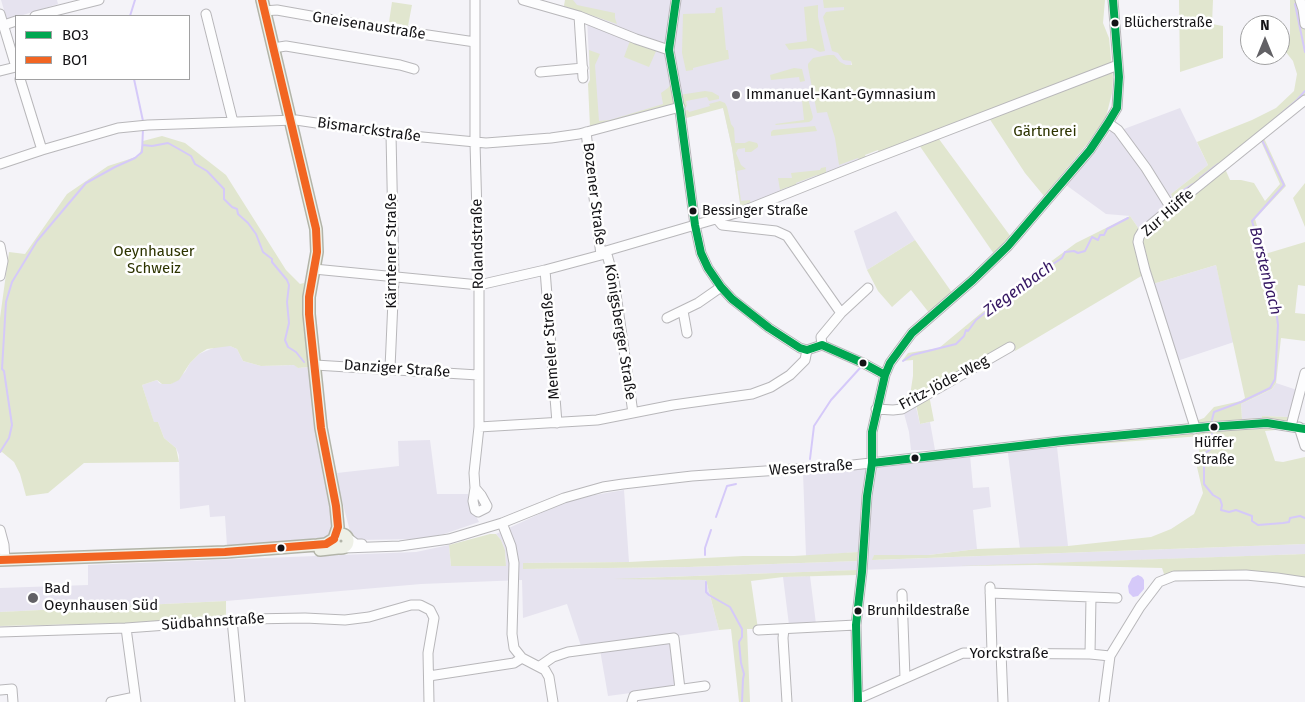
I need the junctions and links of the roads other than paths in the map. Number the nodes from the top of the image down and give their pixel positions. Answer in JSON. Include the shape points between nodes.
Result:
{"nodes":[{"id":1,"x":99,"y":0,"type":"edge"},
{"id":2,"x":474,"y":0,"type":"edge"},
{"id":3,"x":523,"y":0,"type":"edge"},
{"id":4,"x":676,"y":0,"type":"edge"},
{"id":5,"x":1113,"y":0,"type":"edge"},
{"id":6,"x":1301,"y":4,"type":"edge"},
{"id":7,"x":263,"y":5,"type":"edge"},
{"id":8,"x":0,"y":14,"type":"edge"},
{"id":9,"x":206,"y":14,"type":"dead end"},
{"id":10,"x":39,"y":15,"type":"edge"},
{"id":11,"x":580,"y":16,"type":"junction"},
{"id":12,"x":15,"y":22,"type":"edge"},
{"id":13,"x":1305,"y":24,"type":"edge"},
{"id":14,"x":4,"y":25,"type":"junction"},
{"id":15,"x":475,"y":42,"type":"junction"},
{"id":16,"x":273,"y":48,"type":"junction"},
{"id":17,"x":669,"y":50,"type":"junction"},
{"id":18,"x":15,"y":64,"type":"edge"},
{"id":19,"x":1118,"y":65,"type":"junction"},
{"id":20,"x":15,"y":67,"type":"edge"},
{"id":21,"x":583,"y":68,"type":"junction"},
{"id":22,"x":414,"y":69,"type":"dead end"},
{"id":23,"x":0,"y":71,"type":"edge"},
{"id":24,"x":540,"y":72,"type":"dead end"},
{"id":25,"x":583,"y":78,"type":"dead end"},
{"id":26,"x":20,"y":80,"type":"edge"},
{"id":27,"x":1305,"y":100,"type":"edge"},
{"id":28,"x":680,"y":107,"type":"junction"},
{"id":29,"x":289,"y":120,"type":"junction"},
{"id":30,"x":233,"y":122,"type":"junction"},
{"id":31,"x":1108,"y":123,"type":"junction"},
{"id":32,"x":586,"y":132,"type":"junction"},
{"id":33,"x":391,"y":134,"type":"junction"},
{"id":34,"x":475,"y":143,"type":"junction"},
{"id":35,"x":42,"y":150,"type":"junction"},
{"id":36,"x":0,"y":164,"type":"edge"},
{"id":37,"x":1171,"y":208,"type":"junction"},
{"id":38,"x":717,"y":219,"type":"junction"},
{"id":39,"x":695,"y":225,"type":"junction"},
{"id":40,"x":1,"y":252,"type":"edge"},
{"id":41,"x":604,"y":253,"type":"junction"},
{"id":42,"x":314,"y":269,"type":"junction"},
{"id":43,"x":545,"y":270,"type":"junction"},
{"id":44,"x":0,"y":276,"type":"edge"},
{"id":45,"x":394,"y":278,"type":"junction"},
{"id":46,"x":480,"y":285,"type":"junction"},
{"id":47,"x":721,"y":287,"type":"junction"},
{"id":48,"x":868,"y":288,"type":"dead end"},
{"id":49,"x":683,"y":311,"type":"junction"},
{"id":50,"x":841,"y":313,"type":"junction"},
{"id":51,"x":667,"y":318,"type":"dead end"},
{"id":52,"x":687,"y":333,"type":"dead end"},
{"id":53,"x":822,"y":346,"type":"junction"},
{"id":54,"x":1010,"y":347,"type":"dead end"},
{"id":55,"x":807,"y":350,"type":"junction"},
{"id":56,"x":315,"y":365,"type":"junction"},
{"id":57,"x":390,"y":368,"type":"junction"},
{"id":58,"x":1305,"y":373,"type":"edge"},
{"id":59,"x":478,"y":375,"type":"junction"},
{"id":60,"x":884,"y":375,"type":"junction"},
{"id":61,"x":876,"y":409,"type":"junction"},
{"id":62,"x":633,"y":413,"type":"junction"},
{"id":63,"x":557,"y":422,"type":"junction"},
{"id":64,"x":479,"y":427,"type":"junction"},
{"id":65,"x":1298,"y":427,"type":"edge"},
{"id":66,"x":1194,"y":429,"type":"junction"},
{"id":67,"x":1305,"y":446,"type":"edge"},
{"id":68,"x":872,"y":463,"type":"junction"},
{"id":69,"x":475,"y":488,"type":"dead end"},
{"id":70,"x":502,"y":523,"type":"junction"},
{"id":71,"x":0,"y":530,"type":"edge"},
{"id":72,"x":341,"y":541,"type":"junction"},
{"id":73,"x":2,"y":560,"type":"edge"},
{"id":74,"x":1305,"y":582,"type":"edge"},
{"id":75,"x":902,"y":594,"type":"dead end"},
{"id":76,"x":1091,"y":598,"type":"junction"},
{"id":77,"x":1117,"y":598,"type":"dead end"},
{"id":78,"x":232,"y":620,"type":"junction"},
{"id":79,"x":856,"y":625,"type":"junction"},
{"id":80,"x":126,"y":628,"type":"junction"},
{"id":81,"x":784,"y":629,"type":"junction"},
{"id":82,"x":758,"y":630,"type":"dead end"},
{"id":83,"x":0,"y":632,"type":"edge"},
{"id":84,"x":997,"y":652,"type":"junction"},
{"id":85,"x":1090,"y":654,"type":"junction"},
{"id":86,"x":1110,"y":656,"type":"junction"},
{"id":87,"x":522,"y":658,"type":"junction"},
{"id":88,"x":540,"y":666,"type":"junction"},
{"id":89,"x":429,"y":676,"type":"junction"},
{"id":90,"x":905,"y":678,"type":"junction"},
{"id":91,"x":705,"y":686,"type":"dead end"},
{"id":92,"x":680,"y":689,"type":"junction"},
{"id":93,"x":0,"y":690,"type":"edge"},
{"id":94,"x":136,"y":700,"type":"edge"},
{"id":95,"x":858,"y":701,"type":"edge"},
{"id":96,"x":13,"y":702,"type":"edge"},
{"id":97,"x":111,"y":702,"type":"edge"},
{"id":98,"x":240,"y":702,"type":"edge"},
{"id":99,"x":429,"y":702,"type":"edge"},
{"id":100,"x":553,"y":702,"type":"edge"},
{"id":101,"x":632,"y":702,"type":"edge"},
{"id":102,"x":787,"y":702,"type":"edge"},
{"id":103,"x":1003,"y":702,"type":"edge"},
{"id":104,"x":1104,"y":702,"type":"edge"}],
"edges":[{"from":1,"to":10,"type":"street"},
{"from":2,"to":15,"type":"street","name":"Rolandstraße"},
{"from":3,"to":11,"type":"street"},
{"from":4,"to":17,"type":"street"},
{"from":5,"to":19,"type":"street"},
{"from":6,"to":13,"type":"street"},
{"from":7,"to":15,"type":"street","name":"Gneisenaustraße","via":[[367,26]]},
{"from":7,"to":16,"type":"main road"},
{"from":8,"to":14,"type":"street"},
{"from":9,"to":30,"type":"street"},
{"from":11,"to":17,"type":"street"},
{"from":11,"to":21,"type":"street"},
{"from":12,"to":14,"type":"street"},
{"from":14,"to":18,"type":"street"},
{"from":15,"to":34,"type":"street","name":"Rolandstraße"},
{"from":16,"to":22,"type":"street","via":[[286,46]]},
{"from":16,"to":29,"type":"main road"},
{"from":17,"to":28,"type":"street"},
{"from":19,"to":31,"type":"street","via":[[1117,108]]},
{"from":19,"to":38,"type":"street"},
{"from":20,"to":23,"type":"street"},
{"from":21,"to":24,"type":"street"},
{"from":21,"to":25,"type":"street"},
{"from":26,"to":35,"type":"street"},
{"from":27,"to":37,"type":"street","name":"Zur Hüffe"},
{"from":28,"to":32,"type":"street","name":"Bismarckstraße"},
{"from":28,"to":39,"type":"street"},
{"from":29,"to":30,"type":"street","name":"Bismarckstraße"},
{"from":29,"to":33,"type":"street","name":"Bismarckstraße"},
{"from":29,"to":42,"type":"main road","via":[[316,228]]},
{"from":30,"to":35,"type":"street","name":"Bismarckstraße","via":[[118,128]]},
{"from":31,"to":37,"type":"street","via":[[1118,130]]},
{"from":31,"to":60,"type":"street","via":[[1090,150],[1008,246],[912,333]]},
{"from":32,"to":34,"type":"street","name":"Bismarckstraße","via":[[551,138]]},
{"from":32,"to":41,"type":"street","name":"Bozener Straße"},
{"from":33,"to":34,"type":"street","name":"Bismarckstraße"},
{"from":33,"to":45,"type":"street","name":"Kärntener Straße"},
{"from":34,"to":46,"type":"street","name":"Rolandstraße"},
{"from":35,"to":36,"type":"street","name":"Bismarckstraße"},
{"from":37,"to":66,"type":"street","name":"Zur Hüffe","via":[[1142,232],[1138,242]]},
{"from":38,"to":39,"type":"street"},
{"from":38,"to":50,"type":"street","via":[[722,225],[776,231],[787,236]]},
{"from":39,"to":41,"type":"street"},
{"from":39,"to":47,"type":"street","via":[[701,253]]},
{"from":40,"to":44,"type":"street"},
{"from":41,"to":43,"type":"street"},
{"from":41,"to":62,"type":"street","name":"Königsberger Straße","via":[[614,280]]},
{"from":42,"to":45,"type":"street"},
{"from":42,"to":56,"type":"main road","via":[[309,314]]},
{"from":43,"to":46,"type":"street"},
{"from":43,"to":63,"type":"street","name":"Memeler Straße"},
{"from":45,"to":46,"type":"street"},
{"from":45,"to":57,"type":"street","name":"Kärntener Straße"},
{"from":46,"to":59,"type":"street","name":"Rolandstraße"},
{"from":47,"to":49,"type":"street"},
{"from":47,"to":55,"type":"street","via":[[769,328]]},
{"from":48,"to":50,"type":"street"},
{"from":49,"to":51,"type":"street"},
{"from":49,"to":52,"type":"street"},
{"from":50,"to":53,"type":"street","via":[[821,337]]},
{"from":53,"to":55,"type":"street"},
{"from":53,"to":60,"type":"street"},
{"from":54,"to":61,"type":"street","name":"Fritz-Jöde-Weg","via":[[902,408]]},
{"from":55,"to":62,"type":"street","via":[[805,360],[782,381],[766,389]]},
{"from":56,"to":57,"type":"street","name":"Danziger Straße"},
{"from":56,"to":72,"type":"main road","via":[[321,428]]},
{"from":57,"to":59,"type":"street","name":"Danziger Straße"},
{"from":58,"to":65,"type":"street"},
{"from":59,"to":64,"type":"street","name":"Rolandstraße"},
{"from":60,"to":61,"type":"street"},
{"from":61,"to":68,"type":"street"},
{"from":62,"to":63,"type":"street","via":[[597,420]]},
{"from":63,"to":64,"type":"street"},
{"from":64,"to":69,"type":"street","name":"Rolandstraße"},
{"from":65,"to":66,"type":"street","name":"Weserstraße","via":[[1267,423]]},
{"from":65,"to":67,"type":"street"},
{"from":66,"to":68,"type":"street","name":"Weserstraße"},
{"from":68,"to":70,"type":"street","name":"Weserstraße","via":[[692,476],[603,487],[555,501]]},
{"from":68,"to":79,"type":"street"},
{"from":70,"to":72,"type":"street","name":"Weserstraße","via":[[449,539],[414,544]]},
{"from":70,"to":87,"type":"street","via":[[514,563],[514,648]]},
{"from":71,"to":73,"type":"street","via":[[4,545]]},
{"from":72,"to":73,"type":"main road","name":"Weserstraße","via":[[265,550]]},
{"from":74,"to":86,"type":"street","via":[[1246,575],[1166,578],[1152,588]]},
{"from":75,"to":90,"type":"street"},
{"from":76,"to":77,"type":"street"},
{"from":76,"to":84,"type":"street","via":[[990,590]]},
{"from":76,"to":85,"type":"street"},
{"from":78,"to":80,"type":"street","name":"Südbahnstraße"},
{"from":78,"to":89,"type":"street","name":"Südbahnstraße","via":[[345,620],[411,605],[424,606],[434,618],[428,653]]},
{"from":78,"to":98,"type":"street"},
{"from":79,"to":81,"type":"street"},
{"from":79,"to":95,"type":"street"},
{"from":80,"to":83,"type":"street","name":"Südbahnstraße"},
{"from":80,"to":94,"type":"street"},
{"from":81,"to":82,"type":"street"},
{"from":81,"to":102,"type":"street"},
{"from":84,"to":85,"type":"street","name":"Yorckstraße"},
{"from":84,"to":90,"type":"street","name":"Yorckstraße","via":[[963,653]]},
{"from":84,"to":103,"type":"street"},
{"from":85,"to":86,"type":"street","name":"Yorckstraße"},
{"from":86,"to":104,"type":"street"},
{"from":87,"to":88,"type":"street"},
{"from":87,"to":89,"type":"street","via":[[514,663]]},
{"from":88,"to":92,"type":"street","via":[[568,652],[674,638]]},
{"from":88,"to":100,"type":"street","via":[[549,677]]},
{"from":89,"to":99,"type":"street"},
{"from":90,"to":95,"type":"street","name":"Yorckstraße"},
{"from":91,"to":92,"type":"street"},
{"from":92,"to":101,"type":"street","via":[[634,696]]},
{"from":93,"to":96,"type":"street","via":[[12,689]]},
{"from":94,"to":97,"type":"street"}]}
